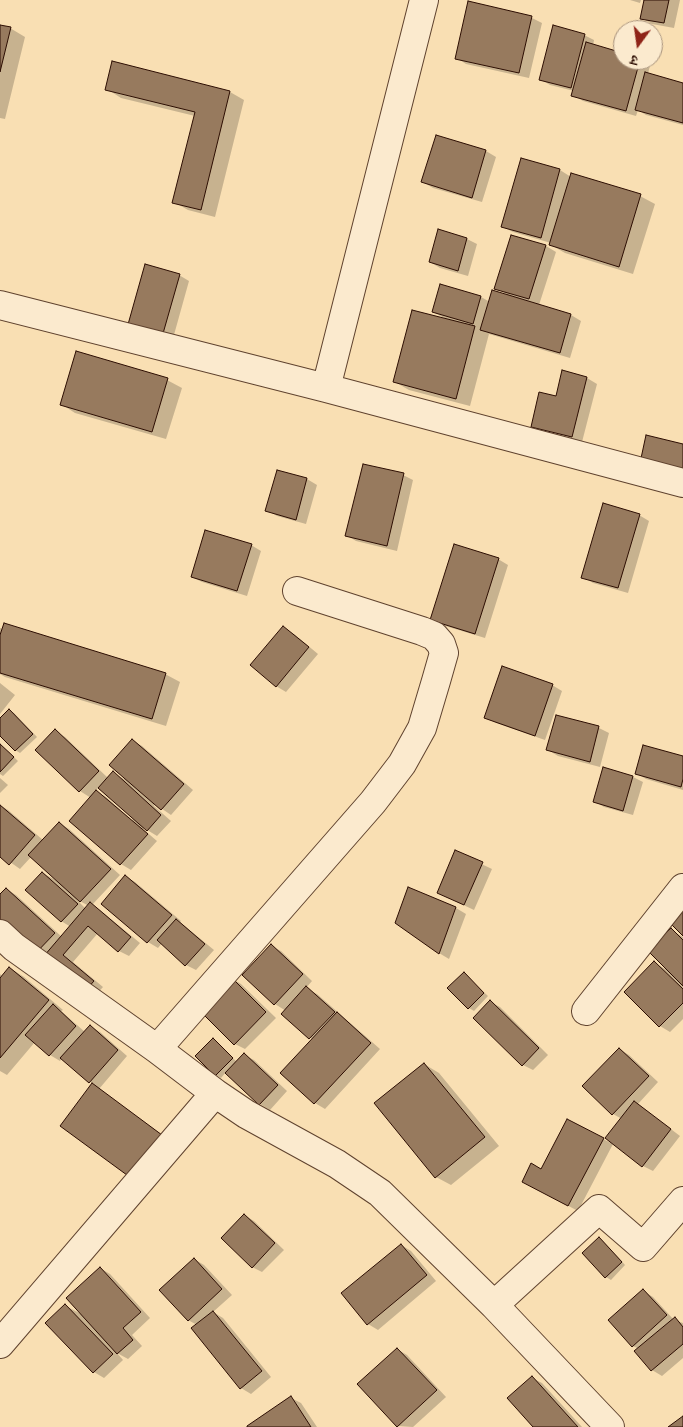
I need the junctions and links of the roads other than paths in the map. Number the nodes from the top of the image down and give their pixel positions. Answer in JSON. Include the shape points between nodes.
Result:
{"nodes":[{"id":1,"x":424,"y":0,"type":"edge"},
{"id":2,"x":0,"y":305,"type":"edge"},
{"id":3,"x":326,"y":388,"type":"junction"},
{"id":4,"x":683,"y":483,"type":"edge"},
{"id":5,"x":297,"y":591,"type":"dead end"},
{"id":6,"x":683,"y":888,"type":"edge"},
{"id":7,"x":0,"y":934,"type":"edge"},
{"id":8,"x":586,"y":1011,"type":"dead end"},
{"id":9,"x":157,"y":1049,"type":"junction"},
{"id":10,"x":215,"y":1093,"type":"junction"},
{"id":11,"x":683,"y":1201,"type":"edge"},
{"id":12,"x":494,"y":1305,"type":"junction"},
{"id":13,"x":0,"y":1344,"type":"edge"},
{"id":14,"x":610,"y":1427,"type":"edge"}],
"edges":[{"from":1,"to":3,"type":"street"},
{"from":2,"to":3,"type":"street"},
{"from":3,"to":4,"type":"street"},
{"from":5,"to":9,"type":"street","via":[[434,636],[444,653],[422,728],[373,802]]},
{"from":6,"to":8,"type":"street"},
{"from":7,"to":9,"type":"street"},
{"from":9,"to":10,"type":"street"},
{"from":10,"to":12,"type":"street","via":[[246,1114],[337,1164],[380,1193]]},
{"from":10,"to":13,"type":"street"},
{"from":11,"to":12,"type":"street","via":[[643,1247],[599,1209]]},
{"from":12,"to":14,"type":"street"}]}
